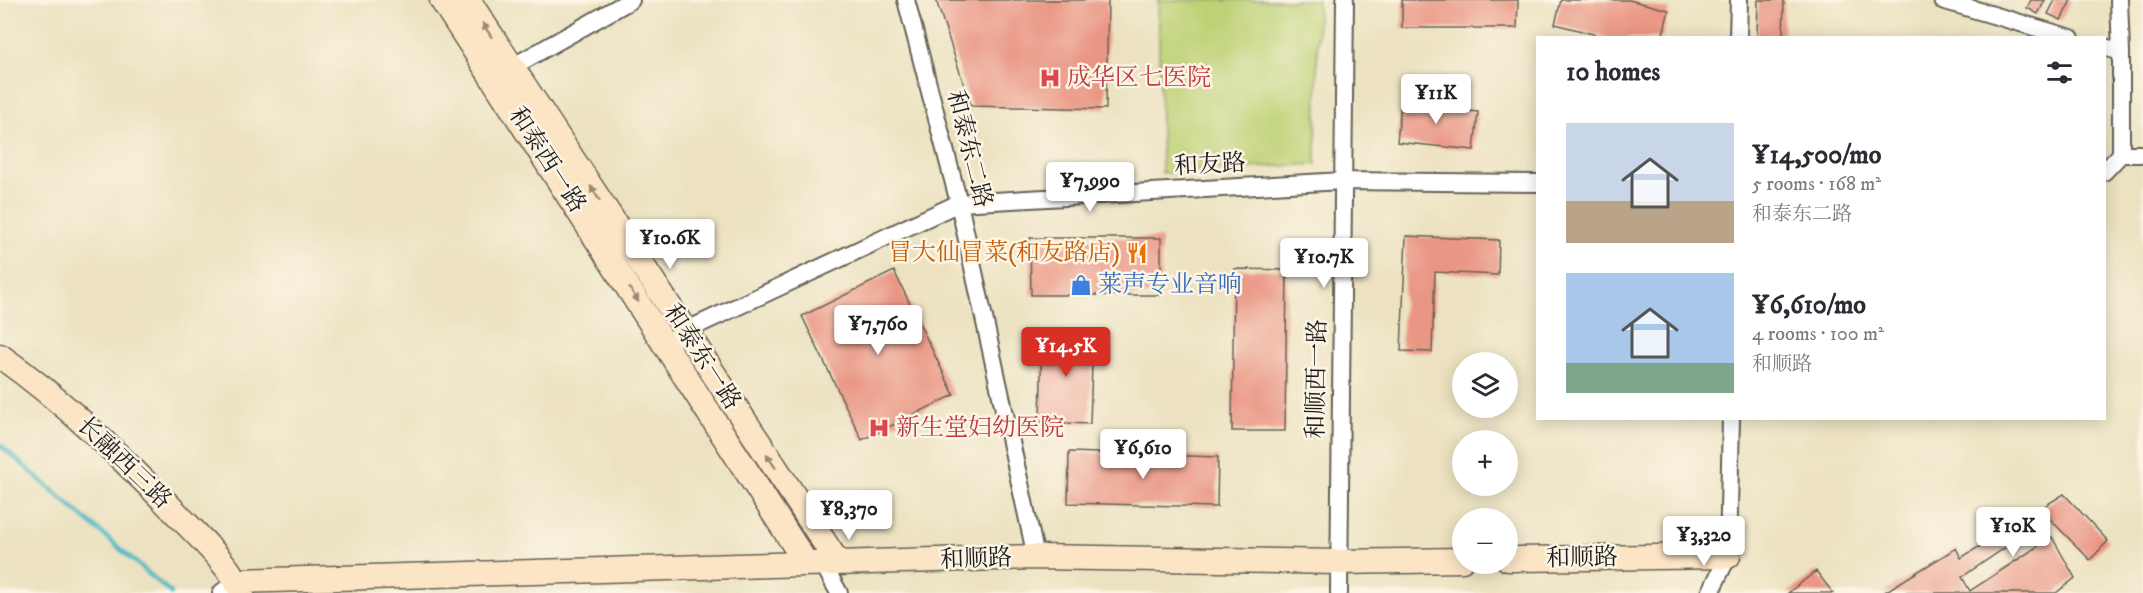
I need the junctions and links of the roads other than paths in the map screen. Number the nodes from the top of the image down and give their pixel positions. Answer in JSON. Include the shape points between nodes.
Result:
{"nodes":[{"id":1,"x":442,"y":0,"type":"edge"},
{"id":2,"x":468,"y":0,"type":"edge"},
{"id":3,"x":631,"y":0,"type":"edge"},
{"id":4,"x":906,"y":0,"type":"edge"},
{"id":5,"x":1739,"y":0,"type":"edge"},
{"id":6,"x":1942,"y":0,"type":"edge"},
{"id":7,"x":2119,"y":0,"type":"edge"},
{"id":8,"x":1345,"y":8,"type":"edge"},
{"id":9,"x":1738,"y":36,"type":"edge"},
{"id":10,"x":2064,"y":36,"type":"edge"},
{"id":11,"x":2113,"y":49,"type":"edge"},
{"id":12,"x":502,"y":72,"type":"junction"},
{"id":13,"x":2121,"y":154,"type":"junction"},
{"id":14,"x":2143,"y":154,"type":"edge"},
{"id":15,"x":2106,"y":170,"type":"edge"},
{"id":16,"x":1343,"y":181,"type":"junction"},
{"id":17,"x":1536,"y":183,"type":"edge"},
{"id":18,"x":959,"y":203,"type":"junction"},
{"id":19,"x":685,"y":331,"type":"junction"},
{"id":20,"x":665,"y":344,"type":"junction"},
{"id":21,"x":0,"y":356,"type":"edge"},
{"id":22,"x":1731,"y":420,"type":"edge"},
{"id":23,"x":1728,"y":556,"type":"junction"},
{"id":24,"x":1036,"y":557,"type":"junction"},
{"id":25,"x":1518,"y":559,"type":"edge"},
{"id":26,"x":1452,"y":560,"type":"edge"},
{"id":27,"x":1339,"y":562,"type":"junction"},
{"id":28,"x":822,"y":563,"type":"junction"},
{"id":29,"x":234,"y":589,"type":"edge"},
{"id":30,"x":839,"y":593,"type":"edge"},
{"id":31,"x":1339,"y":593,"type":"edge"},
{"id":32,"x":1710,"y":593,"type":"edge"}],
"edges":[{"from":1,"to":12,"type":"street","name":"和泰西一路"},
{"from":12,"to":2,"type":"street","name":"和泰东一路","one_way":true},
{"from":3,"to":12,"type":"street"},
{"from":4,"to":18,"type":"street","name":"和泰东二路"},
{"from":5,"to":9,"type":"street"},
{"from":6,"to":10,"type":"street"},
{"from":7,"to":11,"type":"street"},
{"from":8,"to":16,"type":"street","name":"和顺西一路"},
{"from":11,"to":13,"type":"street"},
{"from":19,"to":12,"type":"street","name":"和泰东一路","one_way":true},
{"from":12,"to":20,"type":"street","name":"和泰西一路","one_way":true},
{"from":13,"to":14,"type":"street"},
{"from":13,"to":15,"type":"street"},
{"from":16,"to":17,"type":"street","name":"和友路"},
{"from":16,"to":18,"type":"street","name":"和友路"},
{"from":16,"to":27,"type":"street","name":"和顺西一路"},
{"from":18,"to":19,"type":"street","name":"和友路"},
{"from":18,"to":24,"type":"street","name":"和泰东二路"},
{"from":19,"to":20,"type":"street","name":"和友路"},
{"from":28,"to":19,"type":"street","name":"和泰东一路","one_way":true},
{"from":20,"to":28,"type":"street","name":"和泰西一路"},
{"from":21,"to":29,"type":"street","name":"长融西三路","via":[[105,441],[197,534]]},
{"from":22,"to":23,"type":"street"},
{"from":23,"to":25,"type":"street","name":"和顺路"},
{"from":23,"to":32,"type":"street"},
{"from":24,"to":27,"type":"street","name":"和顺路"},
{"from":24,"to":28,"type":"street","name":"和顺路"},
{"from":26,"to":27,"type":"street","name":"和顺路"},
{"from":27,"to":31,"type":"street","name":"和顺西一路"},
{"from":28,"to":29,"type":"street","name":"和顺路"},
{"from":28,"to":30,"type":"street"}]}
